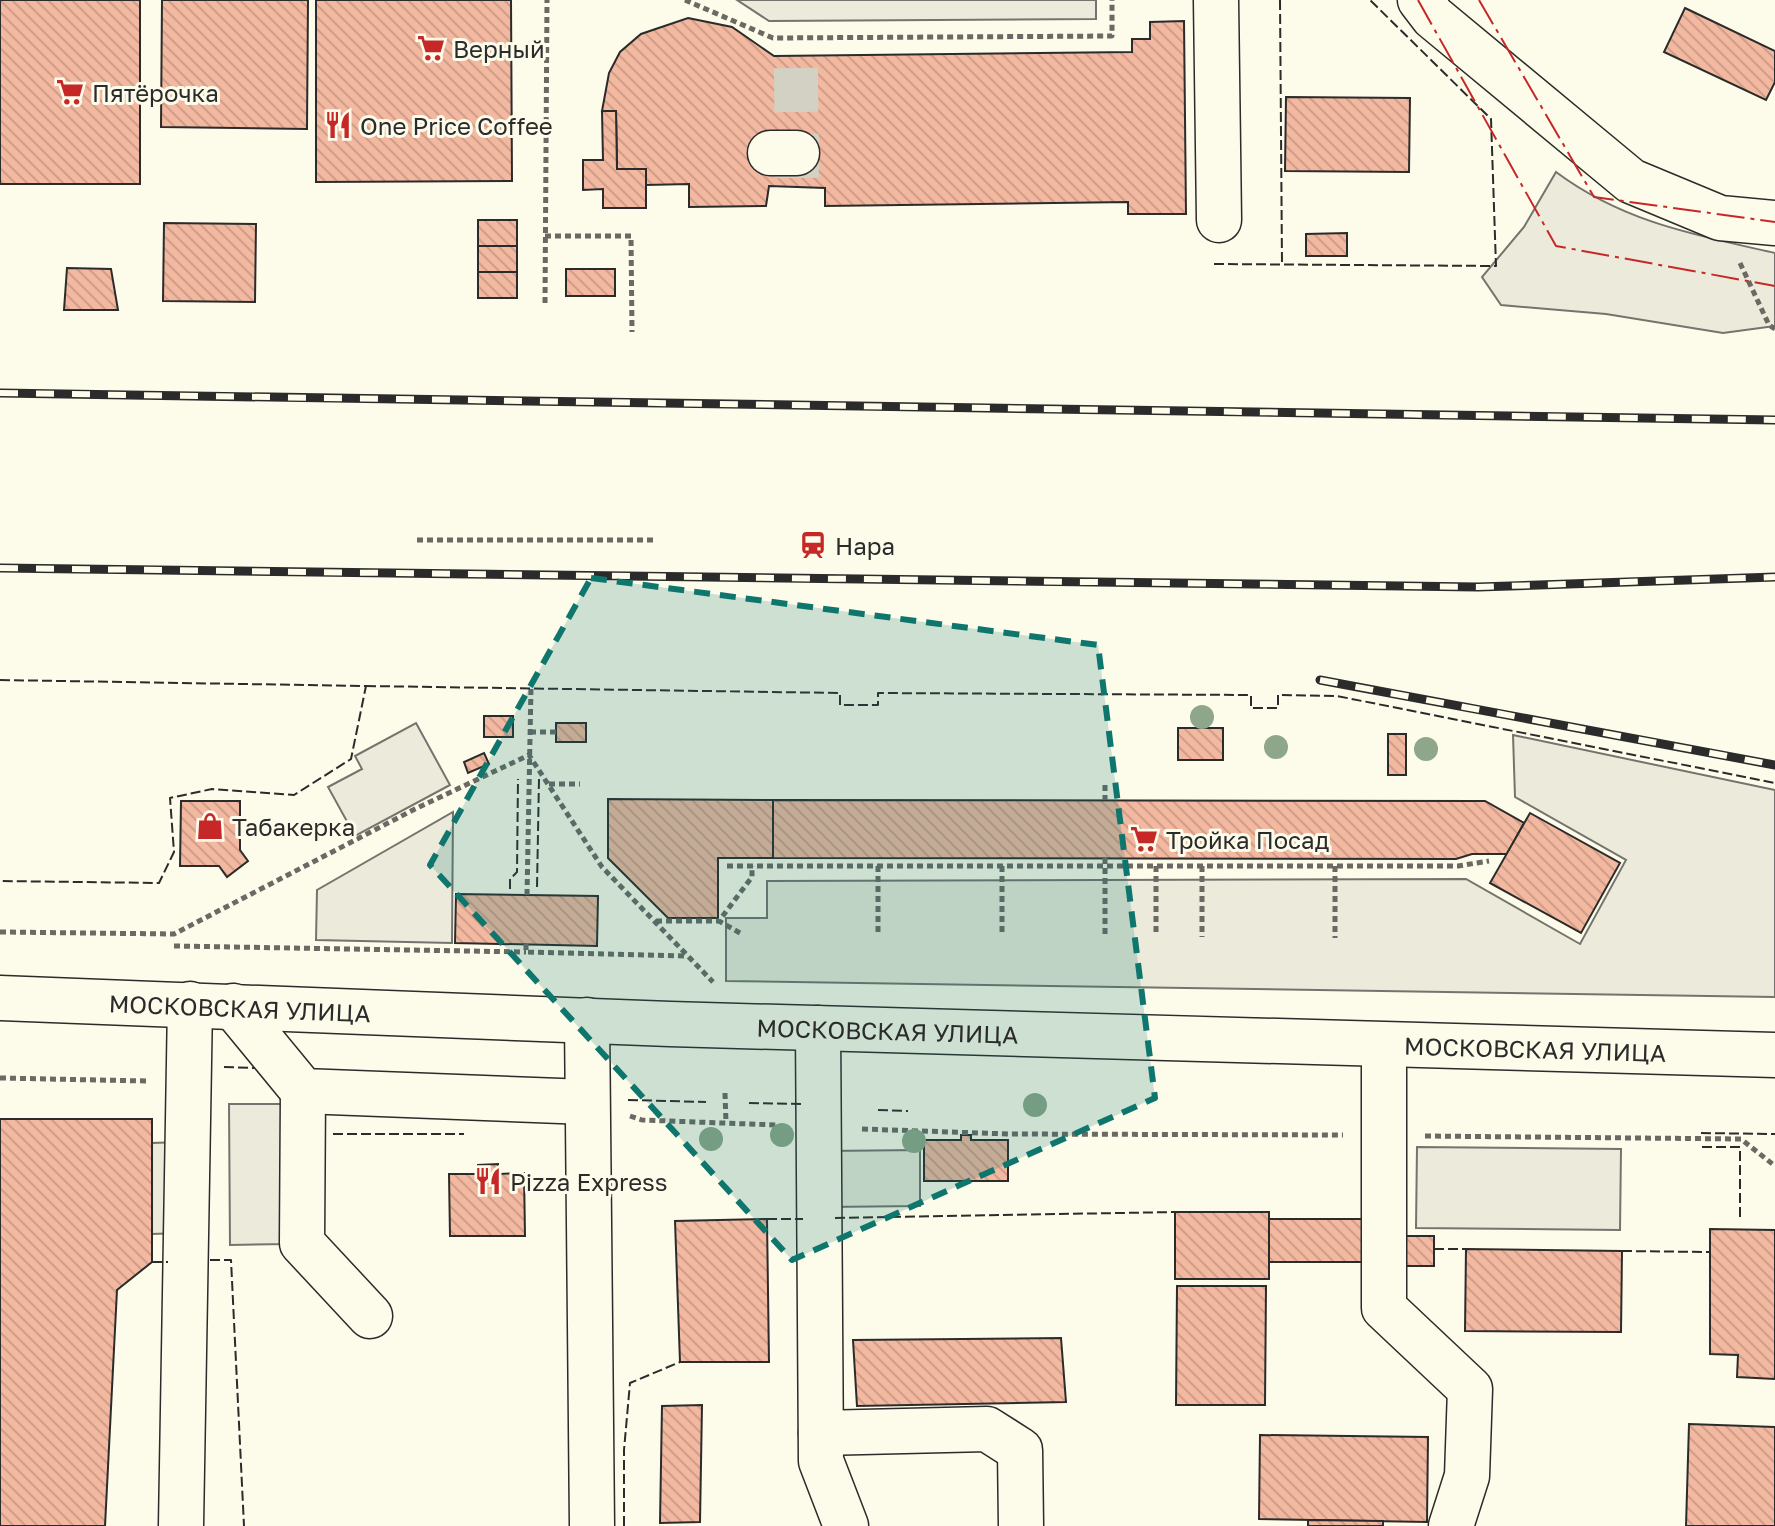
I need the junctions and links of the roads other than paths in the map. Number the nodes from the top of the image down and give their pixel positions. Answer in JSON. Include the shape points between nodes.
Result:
{"nodes":[{"id":1,"x":1216,"y":0,"type":"edge"},
{"id":2,"x":1420,"y":0,"type":"edge"},
{"id":3,"x":1219,"y":220,"type":"dead end"},
{"id":4,"x":1775,"y":223,"type":"edge"},
{"id":5,"x":0,"y":998,"type":"edge"},
{"id":6,"x":211,"y":1005,"type":"junction"},
{"id":7,"x":587,"y":1020,"type":"junction"},
{"id":8,"x":818,"y":1028,"type":"junction"},
{"id":9,"x":1384,"y":1045,"type":"junction"},
{"id":10,"x":1775,"y":1055,"type":"edge"},
{"id":11,"x":303,"y":1091,"type":"junction"},
{"id":12,"x":587,"y":1102,"type":"junction"},
{"id":13,"x":370,"y":1316,"type":"dead end"},
{"id":14,"x":821,"y":1433,"type":"junction"},
{"id":15,"x":181,"y":1526,"type":"edge"},
{"id":16,"x":592,"y":1526,"type":"edge"},
{"id":17,"x":846,"y":1526,"type":"edge"},
{"id":18,"x":1021,"y":1526,"type":"edge"},
{"id":19,"x":1451,"y":1526,"type":"edge"}],
"edges":[{"from":1,"to":3,"type":"main road"},
{"from":2,"to":4,"type":"main road","via":[[1433,17],[1631,181],[1720,218]]},
{"from":5,"to":6,"type":"main road","name":"МОСКОВСКАЯ УЛИЦА"},
{"from":6,"to":7,"type":"main road","name":"МОСКОВСКАЯ УЛИЦА"},
{"from":6,"to":11,"type":"main road"},
{"from":6,"to":15,"type":"main road","via":[[189,1082]]},
{"from":7,"to":8,"type":"main road","name":"МОСКОВСКАЯ УЛИЦА"},
{"from":7,"to":12,"type":"main road"},
{"from":8,"to":9,"type":"main road","name":"МОСКОВСКАЯ УЛИЦА"},
{"from":8,"to":14,"type":"main road"},
{"from":9,"to":10,"type":"main road","name":"МОСКОВСКАЯ УЛИЦА"},
{"from":9,"to":19,"type":"main road","via":[[1384,1308],[1470,1389],[1467,1476]]},
{"from":11,"to":12,"type":"main road"},
{"from":11,"to":13,"type":"main road","via":[[302,1243]]},
{"from":12,"to":16,"type":"main road"},
{"from":14,"to":17,"type":"main road","via":[[821,1461]]},
{"from":14,"to":18,"type":"main road","via":[[987,1429],[1020,1450]]}]}
